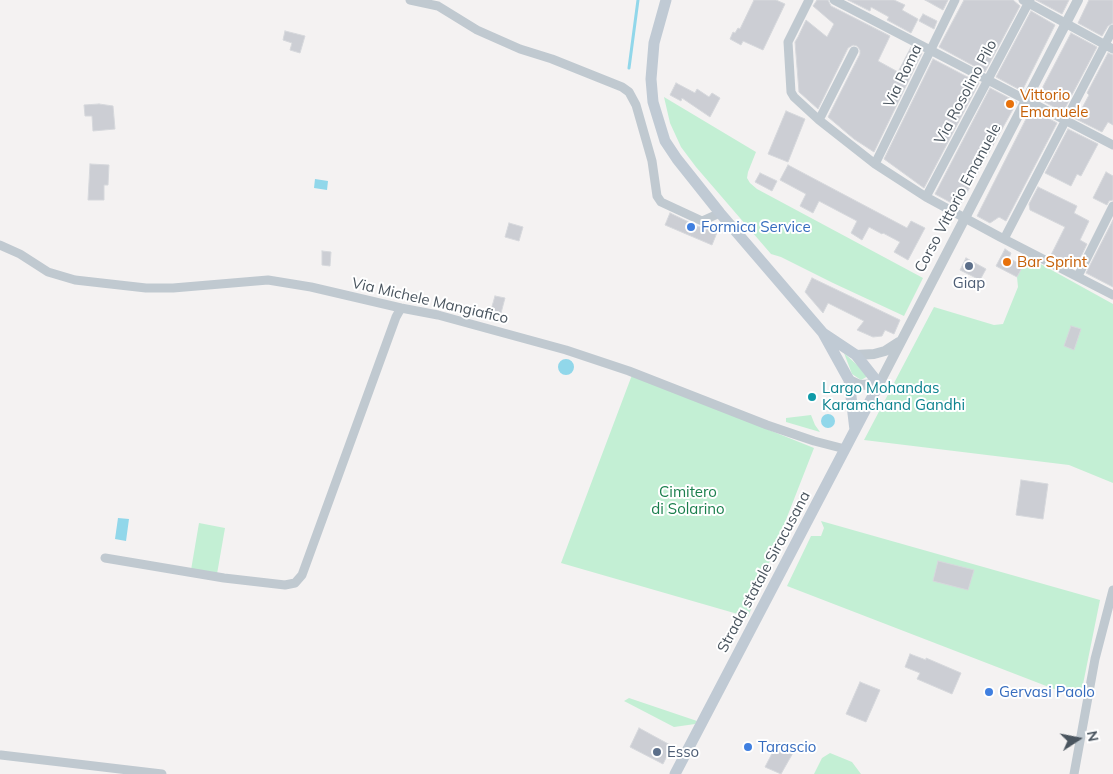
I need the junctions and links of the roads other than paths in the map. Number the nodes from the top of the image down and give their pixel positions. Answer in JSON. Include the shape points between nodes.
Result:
{"nodes":[{"id":1,"x":410,"y":0,"type":"edge"},
{"id":2,"x":666,"y":0,"type":"edge"},
{"id":3,"x":809,"y":0,"type":"edge"},
{"id":4,"x":834,"y":0,"type":"edge"},
{"id":5,"x":956,"y":0,"type":"edge"},
{"id":6,"x":1078,"y":0,"type":"edge"},
{"id":7,"x":1027,"y":1,"type":"edge"},
{"id":8,"x":1066,"y":24,"type":"junction"},
{"id":9,"x":1113,"y":29,"type":"edge"},
{"id":10,"x":1109,"y":47,"type":"edge"},
{"id":11,"x":854,"y":50,"type":"dead end"},
{"id":12,"x":931,"y":50,"type":"junction"},
{"id":13,"x":988,"y":79,"type":"junction"},
{"id":14,"x":1026,"y":100,"type":"junction"},
{"id":15,"x":819,"y":120,"type":"junction"},
{"id":16,"x":1065,"y":120,"type":"junction"},
{"id":17,"x":1113,"y":145,"type":"edge"},
{"id":18,"x":875,"y":164,"type":"junction"},
{"id":19,"x":926,"y":197,"type":"junction"},
{"id":20,"x":1113,"y":206,"type":"edge"},
{"id":21,"x":720,"y":213,"type":"junction"},
{"id":22,"x":965,"y":218,"type":"junction"},
{"id":23,"x":1004,"y":239,"type":"junction"},
{"id":24,"x":0,"y":245,"type":"edge"},
{"id":25,"x":1078,"y":276,"type":"junction"},
{"id":26,"x":1113,"y":295,"type":"edge"},
{"id":27,"x":401,"y":308,"type":"junction"},
{"id":28,"x":823,"y":333,"type":"junction"},
{"id":29,"x":900,"y":341,"type":"junction"},
{"id":30,"x":856,"y":355,"type":"junction"},
{"id":31,"x":849,"y":380,"type":"junction"},
{"id":32,"x":879,"y":384,"type":"junction"},
{"id":33,"x":855,"y":430,"type":"junction"},
{"id":34,"x":845,"y":449,"type":"junction"},
{"id":35,"x":105,"y":558,"type":"dead end"},
{"id":36,"x":1113,"y":590,"type":"edge"},
{"id":37,"x":1,"y":755,"type":"edge"},
{"id":38,"x":162,"y":774,"type":"edge"},
{"id":39,"x":675,"y":774,"type":"edge"},
{"id":40,"x":1074,"y":774,"type":"edge"}],
"edges":[{"from":1,"to":21,"type":"street","via":[[438,6],[485,34],[629,92],[639,113],[661,202],[702,220]]},
{"from":2,"to":21,"type":"main road","via":[[651,63],[653,102],[665,141]]},
{"from":3,"to":15,"type":"street","via":[[788,42],[791,92]]},
{"from":4,"to":12,"type":"street"},
{"from":5,"to":12,"type":"street","name":"Via Roma"},
{"from":6,"to":8,"type":"street","name":"Corso Vittorio Emanuele"},
{"from":7,"to":8,"type":"street"},
{"from":7,"to":13,"type":"street","name":"Via Rosolino Pilo"},
{"from":8,"to":10,"type":"street"},
{"from":8,"to":14,"type":"street","name":"Corso Vittorio Emanuele"},
{"from":9,"to":10,"type":"street"},
{"from":10,"to":16,"type":"street"},
{"from":11,"to":15,"type":"street"},
{"from":12,"to":13,"type":"street"},
{"from":12,"to":18,"type":"street","name":"Via Roma"},
{"from":13,"to":14,"type":"street"},
{"from":13,"to":19,"type":"street","name":"Via Rosolino Pilo"},
{"from":14,"to":16,"type":"street"},
{"from":14,"to":22,"type":"street","name":"Corso Vittorio Emanuele"},
{"from":15,"to":18,"type":"street"},
{"from":16,"to":17,"type":"street"},
{"from":16,"to":23,"type":"street"},
{"from":18,"to":19,"type":"street"},
{"from":19,"to":22,"type":"street"},
{"from":20,"to":25,"type":"street"},
{"from":21,"to":28,"type":"main road"},
{"from":22,"to":23,"type":"street"},
{"from":22,"to":29,"type":"street","name":"Corso Vittorio Emanuele"},
{"from":23,"to":25,"type":"street"},
{"from":24,"to":27,"type":"street","name":"Via Michele Mangiafico","via":[[48,272],[75,280],[155,288],[268,280]]},
{"from":25,"to":26,"type":"street"},
{"from":27,"to":34,"type":"street","name":"Via Michele Mangiafico","via":[[477,324],[566,350],[767,425]]},
{"from":27,"to":35,"type":"street","via":[[302,575],[295,584],[224,578]]},
{"from":28,"to":30,"type":"main road"},
{"from":28,"to":31,"type":"main road"},
{"from":29,"to":30,"type":"street","via":[[885,351]]},
{"from":29,"to":32,"type":"street","name":"Corso Vittorio Emanuele"},
{"from":30,"to":32,"type":"main road"},
{"from":31,"to":32,"type":"street","via":[[860,385]]},
{"from":31,"to":33,"type":"main road"},
{"from":32,"to":33,"type":"main road","name":"Strada statale Siracusana"},
{"from":33,"to":34,"type":"main road","name":"Strada statale Siracusana"},
{"from":34,"to":39,"type":"main road","name":"Strada statale Siracusana"},
{"from":36,"to":40,"type":"street","via":[[1095,658]]},
{"from":37,"to":38,"type":"street"}]}
